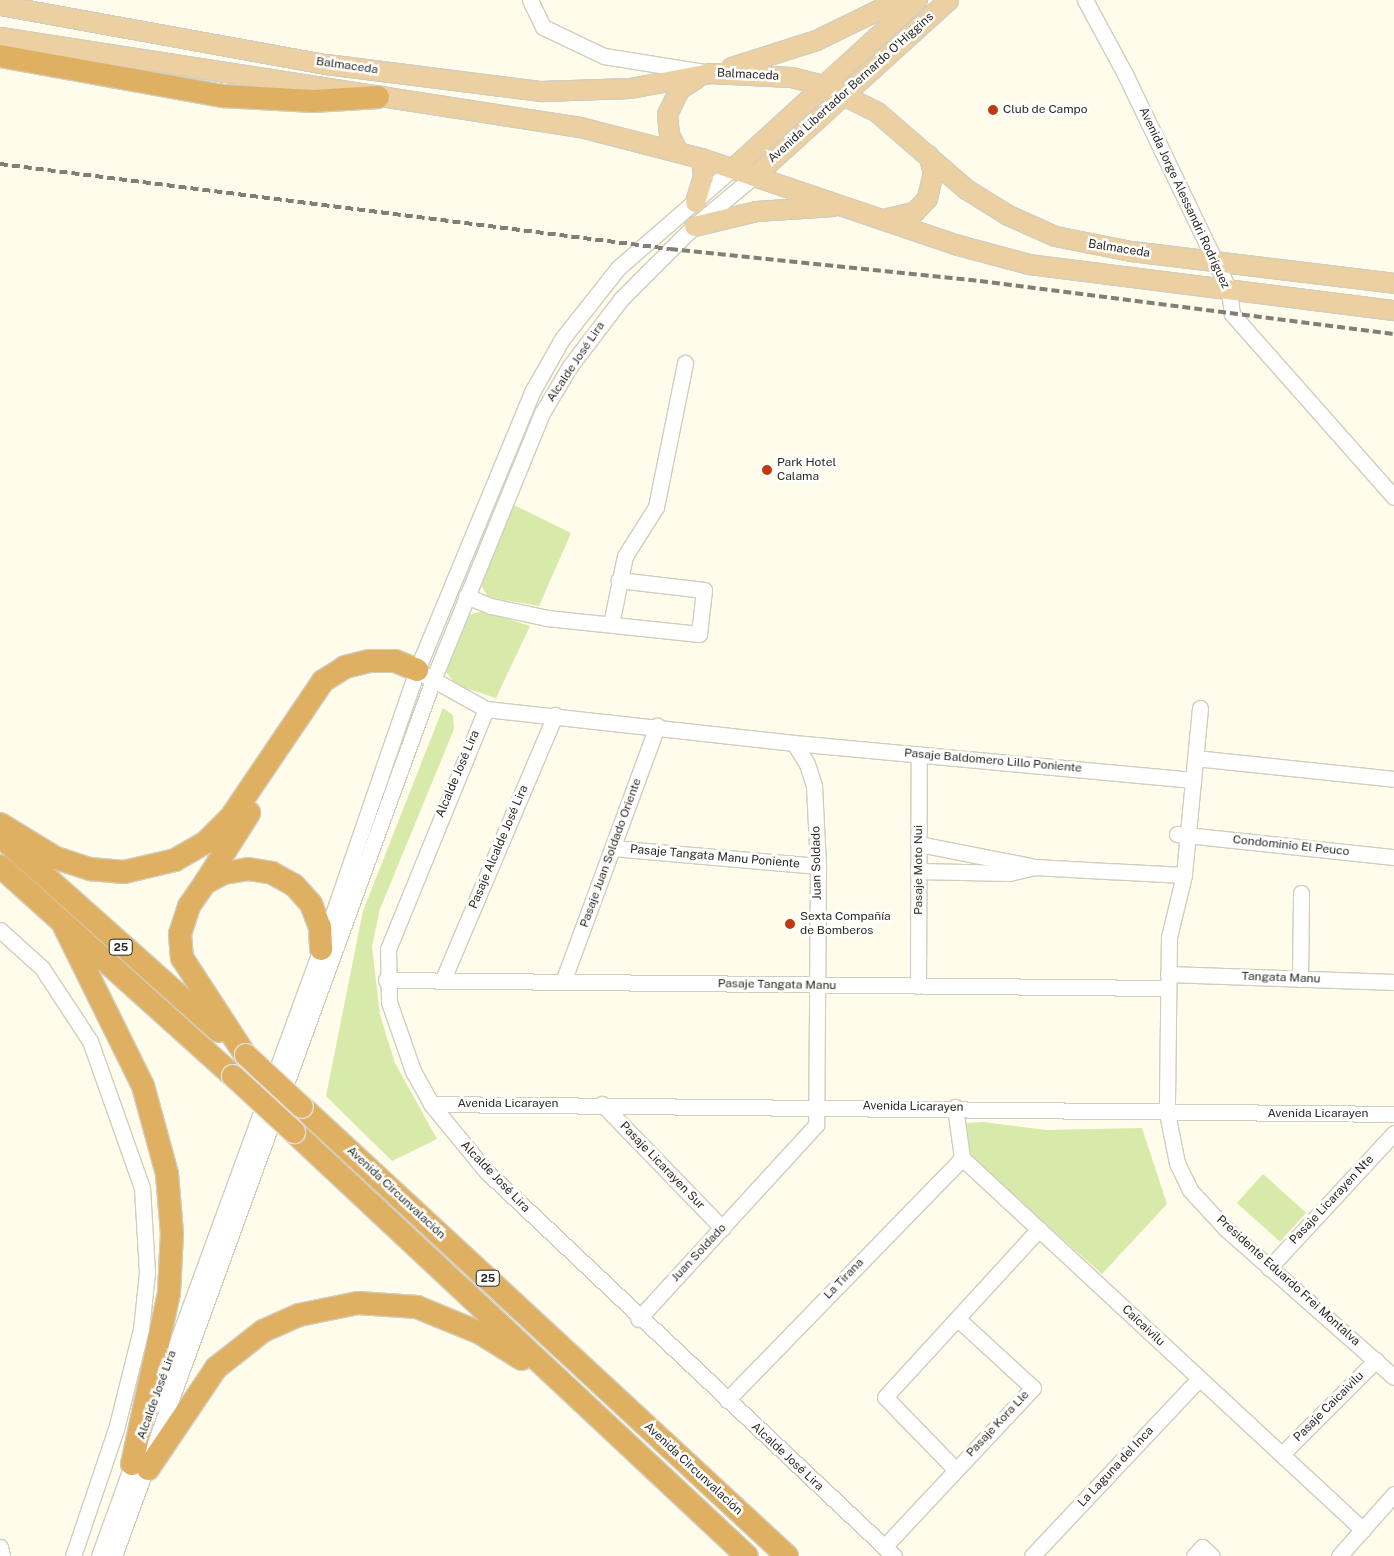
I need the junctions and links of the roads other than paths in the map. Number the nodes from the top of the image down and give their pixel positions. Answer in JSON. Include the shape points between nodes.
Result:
{"nodes":[{"id":1,"x":530,"y":0,"type":"edge"},
{"id":2,"x":917,"y":0,"type":"edge"},
{"id":3,"x":948,"y":0,"type":"edge"},
{"id":4,"x":1085,"y":0,"type":"edge"},
{"id":5,"x":886,"y":3,"type":"edge"},
{"id":6,"x":0,"y":5,"type":"edge"},
{"id":7,"x":0,"y":37,"type":"edge"},
{"id":8,"x":0,"y":56,"type":"edge"},
{"id":9,"x":870,"y":70,"type":"junction"},
{"id":10,"x":710,"y":73,"type":"junction"},
{"id":11,"x":823,"y":85,"type":"junction"},
{"id":12,"x":843,"y":95,"type":"junction"},
{"id":13,"x":378,"y":98,"type":"junction"},
{"id":14,"x":877,"y":112,"type":"junction"},
{"id":15,"x":678,"y":152,"type":"junction"},
{"id":16,"x":928,"y":155,"type":"junction"},
{"id":17,"x":701,"y":158,"type":"junction"},
{"id":18,"x":734,"y":168,"type":"junction"},
{"id":19,"x":754,"y":176,"type":"junction"},
{"id":20,"x":695,"y":202,"type":"junction"},
{"id":21,"x":844,"y":205,"type":"junction"},
{"id":22,"x":886,"y":218,"type":"junction"},
{"id":23,"x":694,"y":226,"type":"junction"},
{"id":24,"x":1215,"y":261,"type":"junction"},
{"id":25,"x":1394,"y":283,"type":"edge"},
{"id":26,"x":1229,"y":290,"type":"junction"},
{"id":27,"x":1394,"y":310,"type":"edge"},
{"id":28,"x":685,"y":363,"type":"dead end"},
{"id":29,"x":1394,"y":498,"type":"edge"},
{"id":30,"x":619,"y":580,"type":"junction"},
{"id":31,"x":466,"y":596,"type":"junction"},
{"id":32,"x":611,"y":624,"type":"junction"},
{"id":33,"x":425,"y":675,"type":"junction"},
{"id":34,"x":1200,"y":708,"type":"dead end"},
{"id":35,"x":486,"y":709,"type":"junction"},
{"id":36,"x":555,"y":714,"type":"junction"},
{"id":37,"x":657,"y":726,"type":"junction"},
{"id":38,"x":794,"y":742,"type":"junction"},
{"id":39,"x":919,"y":754,"type":"junction"},
{"id":40,"x":1195,"y":758,"type":"junction"},
{"id":41,"x":1394,"y":779,"type":"edge"},
{"id":42,"x":1193,"y":780,"type":"junction"},
{"id":43,"x":0,"y":824,"type":"edge"},
{"id":44,"x":1183,"y":834,"type":"junction"},
{"id":45,"x":0,"y":836,"type":"edge"},
{"id":46,"x":919,"y":844,"type":"junction"},
{"id":47,"x":612,"y":848,"type":"junction"},
{"id":48,"x":1394,"y":857,"type":"edge"},
{"id":49,"x":0,"y":866,"type":"edge"},
{"id":50,"x":818,"y":866,"type":"junction"},
{"id":51,"x":1034,"y":867,"type":"junction"},
{"id":52,"x":918,"y":871,"type":"junction"},
{"id":53,"x":1184,"y":875,"type":"junction"},
{"id":54,"x":205,"y":883,"type":"junction"},
{"id":55,"x":1302,"y":893,"type":"dead end"},
{"id":56,"x":64,"y":926,"type":"junction"},
{"id":57,"x":0,"y":930,"type":"edge"},
{"id":58,"x":321,"y":949,"type":"junction"},
{"id":59,"x":443,"y":979,"type":"junction"},
{"id":60,"x":564,"y":979,"type":"junction"},
{"id":61,"x":1300,"y":979,"type":"junction"},
{"id":62,"x":386,"y":980,"type":"junction"},
{"id":63,"x":1168,"y":981,"type":"junction"},
{"id":64,"x":1394,"y":982,"type":"edge"},
{"id":65,"x":918,"y":986,"type":"junction"},
{"id":66,"x":817,"y":987,"type":"junction"},
{"id":67,"x":246,"y":1055,"type":"junction"},
{"id":68,"x":431,"y":1104,"type":"junction"},
{"id":69,"x":602,"y":1104,"type":"junction"},
{"id":70,"x":817,"y":1106,"type":"junction"},
{"id":71,"x":955,"y":1107,"type":"junction"},
{"id":72,"x":1167,"y":1113,"type":"junction"},
{"id":73,"x":1394,"y":1114,"type":"edge"},
{"id":74,"x":1394,"y":1133,"type":"edge"},
{"id":75,"x":962,"y":1158,"type":"junction"},
{"id":76,"x":722,"y":1228,"type":"junction"},
{"id":77,"x":1039,"y":1229,"type":"junction"},
{"id":78,"x":1269,"y":1268,"type":"junction"},
{"id":79,"x":638,"y":1319,"type":"junction"},
{"id":80,"x":958,"y":1319,"type":"junction"},
{"id":81,"x":1376,"y":1360,"type":"junction"},
{"id":82,"x":1394,"y":1376,"type":"edge"},
{"id":83,"x":1199,"y":1379,"type":"junction"},
{"id":84,"x":560,"y":1382,"type":"junction"},
{"id":85,"x":727,"y":1400,"type":"junction"},
{"id":86,"x":1282,"y":1454,"type":"junction"},
{"id":87,"x":140,"y":1466,"type":"junction"},
{"id":88,"x":956,"y":1469,"type":"junction"},
{"id":89,"x":1394,"y":1494,"type":"edge"},
{"id":90,"x":1363,"y":1530,"type":"junction"},
{"id":91,"x":0,"y":1547,"type":"edge"},
{"id":92,"x":889,"y":1552,"type":"edge"},
{"id":93,"x":786,"y":1554,"type":"edge"},
{"id":94,"x":2,"y":1556,"type":"edge"},
{"id":95,"x":73,"y":1556,"type":"edge"},
{"id":96,"x":99,"y":1556,"type":"edge"},
{"id":97,"x":114,"y":1556,"type":"edge"},
{"id":98,"x":747,"y":1556,"type":"edge"},
{"id":99,"x":1032,"y":1556,"type":"edge"},
{"id":100,"x":1194,"y":1556,"type":"edge"},
{"id":101,"x":1212,"y":1556,"type":"edge"},
{"id":102,"x":1339,"y":1556,"type":"edge"}],
"edges":[{"from":1,"to":10,"type":"street","via":[[544,27],[604,56]]},
{"from":2,"to":11,"type":"main road","name":"Avenida Libertador Bernardo O'Higgins"},
{"from":3,"to":9,"type":"main road","name":"Avenida Libertador Bernardo O'Higgins"},
{"from":4,"to":24,"type":"street","name":"Avenida Jorge Alessandri Rodríguez"},
{"from":5,"to":10,"type":"main road","via":[[816,40]]},
{"from":6,"to":10,"type":"main road","name":"Balmaceda","via":[[326,64],[541,91],[630,88]]},
{"from":7,"to":13,"type":"main road","name":"Balmaceda"},
{"from":8,"to":13,"type":"highway","via":[[223,96],[313,101]]},
{"from":9,"to":12,"type":"main road","name":"Avenida Libertador Bernardo O'Higgins"},
{"from":9,"to":14,"type":"main road"},
{"from":10,"to":11,"type":"main road","name":"Balmaceda","via":[[791,77]]},
{"from":10,"to":15,"type":"main road","via":[[685,83],[670,105],[667,124]]},
{"from":11,"to":12,"type":"main road","name":"Balmaceda"},
{"from":11,"to":18,"type":"main road","name":"Avenida Libertador Bernardo O'Higgins"},
{"from":12,"to":14,"type":"main road","name":"Balmaceda"},
{"from":12,"to":19,"type":"main road","name":"Avenida Libertador Bernardo O'Higgins"},
{"from":13,"to":15,"type":"main road","name":"Balmaceda","via":[[530,117]]},
{"from":14,"to":16,"type":"main road","name":"Balmaceda"},
{"from":15,"to":17,"type":"main road","name":"Balmaceda"},
{"from":16,"to":22,"type":"main road","via":[[933,172],[928,198],[905,216]]},
{"from":16,"to":24,"type":"main road","name":"Balmaceda","via":[[987,203],[1055,236],[1105,248]]},
{"from":17,"to":18,"type":"main road","name":"Balmaceda"},
{"from":17,"to":20,"type":"main road","via":[[703,176]]},
{"from":18,"to":19,"type":"main road","name":"Balmaceda"},
{"from":18,"to":20,"type":"street","name":"Alcalde José Lira"},
{"from":19,"to":21,"type":"main road","name":"Balmaceda"},
{"from":19,"to":23,"type":"street","name":"Alcalde José Lira"},
{"from":20,"to":33,"type":"street","name":"Alcalde José Lira","via":[[611,275],[546,365],[492,484]]},
{"from":21,"to":22,"type":"main road","name":"Balmaceda"},
{"from":21,"to":23,"type":"main road","via":[[756,211]]},
{"from":22,"to":26,"type":"main road","name":"Balmaceda","via":[[958,246],[1029,264]]},
{"from":23,"to":31,"type":"street","name":"Alcalde José Lira","via":[[609,314],[556,389]]},
{"from":24,"to":25,"type":"main road","name":"Balmaceda"},
{"from":24,"to":26,"type":"street","name":"Avenida Jorge Alessandri Rodríguez"},
{"from":26,"to":27,"type":"main road","name":"Balmaceda"},
{"from":26,"to":29,"type":"street","name":"Avenida Jorge Alessandri Rodríguez","via":[[1232,314]]},
{"from":28,"to":30,"type":"street","via":[[656,508],[625,556]]},
{"from":30,"to":32,"type":"street"},
{"from":30,"to":32,"type":"street","via":[[704,590],[699,634]]},
{"from":31,"to":32,"type":"street","via":[[510,610]]},
{"from":31,"to":33,"type":"street","name":"Alcalde José Lira"},
{"from":33,"to":35,"type":"street"},
{"from":33,"to":43,"type":"highway","via":[[395,661],[369,660],[345,667],[323,681],[231,817],[206,842],[175,860],[133,871],[90,869],[56,858]]},
{"from":33,"to":54,"type":"highway","via":[[380,668],[336,689],[263,790]]},
{"from":33,"to":58,"type":"street","name":"Alcalde José Lira"},
{"from":33,"to":87,"type":"street","name":"Alcalde José Lira"},
{"from":34,"to":40,"type":"street","name":"Presidente Eduardo Frei Montalva"},
{"from":35,"to":36,"type":"street"},
{"from":35,"to":62,"type":"street","name":"Alcalde José Lira","via":[[392,931]]},
{"from":36,"to":37,"type":"street"},
{"from":36,"to":59,"type":"street","name":"Pasaje Alcalde José Lira"},
{"from":37,"to":38,"type":"street"},
{"from":37,"to":47,"type":"street","name":"Pasaje Juan Soldado Oriente"},
{"from":38,"to":39,"type":"street","name":"Pasaje Baldomero Lillo Poniente"},
{"from":38,"to":50,"type":"street","name":"Juan Soldado","via":[[814,786]]},
{"from":39,"to":42,"type":"street","name":"Pasaje Baldomero Lillo Poniente"},
{"from":39,"to":46,"type":"street","name":"Pasaje Moto Nui"},
{"from":40,"to":41,"type":"street"},
{"from":40,"to":42,"type":"street","name":"Presidente Eduardo Frei Montalva"},
{"from":42,"to":44,"type":"street","name":"Presidente Eduardo Frei Montalva"},
{"from":44,"to":48,"type":"street","name":"Condominio El Peuco"},
{"from":44,"to":53,"type":"street","name":"Presidente Eduardo Frei Montalva"},
{"from":45,"to":67,"type":"highway","name":"Avenida Circunvalación","number":"25"},
{"from":46,"to":51,"type":"street"},
{"from":46,"to":52,"type":"street","name":"Pasaje Moto Nui"},
{"from":47,"to":50,"type":"street","name":"Pasaje Tangata Manu Poniente"},
{"from":47,"to":60,"type":"street","name":"Pasaje Juan Soldado Oriente"},
{"from":49,"to":56,"type":"highway","name":"Avenida Circunvalación","number":"25"},
{"from":50,"to":66,"type":"street","name":"Juan Soldado"},
{"from":51,"to":52,"type":"street","via":[[1009,872]]},
{"from":51,"to":53,"type":"street"},
{"from":52,"to":65,"type":"street","name":"Pasaje Moto Nui"},
{"from":53,"to":63,"type":"street","name":"Presidente Eduardo Frei Montalva","via":[[1169,938]]},
{"from":54,"to":58,"type":"highway","via":[[248,869],[283,878],[311,904],[320,927]]},
{"from":54,"to":67,"type":"highway","via":[[184,915],[180,934],[182,958]]},
{"from":55,"to":61,"type":"street"},
{"from":56,"to":84,"type":"highway","name":"Avenida Circunvalación","number":"25","bridge":true,"via":[[294,1132]]},
{"from":56,"to":87,"type":"highway","via":[[143,1086],[168,1184],[169,1293]]},
{"from":57,"to":95,"type":"street","via":[[53,982],[90,1041],[142,1188],[147,1273],[140,1329],[116,1429]]},
{"from":58,"to":87,"type":"street","name":"Alcalde José Lira"},
{"from":59,"to":60,"type":"street","name":"Pasaje Tangata Manu"},
{"from":59,"to":62,"type":"street","name":"Pasaje Tangata Manu"},
{"from":60,"to":66,"type":"street","name":"Pasaje Tangata Manu"},
{"from":61,"to":63,"type":"street","name":"Tangata Manu"},
{"from":61,"to":64,"type":"street","name":"Tangata Manu"},
{"from":62,"to":68,"type":"street","name":"Alcalde José Lira","via":[[398,1036]]},
{"from":63,"to":65,"type":"street","name":"Pasaje Tangata Manu"},
{"from":63,"to":72,"type":"street","name":"Presidente Eduardo Frei Montalva"},
{"from":65,"to":66,"type":"street","name":"Pasaje Tangata Manu"},
{"from":66,"to":70,"type":"street","name":"Juan Soldado"},
{"from":67,"to":93,"type":"highway","name":"Avenida Circunvalación","number":"25","bridge":true},
{"from":68,"to":69,"type":"street","name":"Avenida Licarayen"},
{"from":68,"to":79,"type":"street","name":"Alcalde José Lira","via":[[486,1171]]},
{"from":69,"to":70,"type":"street","name":"Avenida Licarayen"},
{"from":69,"to":76,"type":"street","name":"Pasaje Licarayen Sur"},
{"from":70,"to":71,"type":"street","name":"Avenida Licarayen"},
{"from":70,"to":76,"type":"street","name":"Juan Soldado","via":[[816,1125]]},
{"from":71,"to":72,"type":"street","name":"Avenida Licarayen"},
{"from":71,"to":75,"type":"street","via":[[957,1150]]},
{"from":72,"to":73,"type":"street","name":"Avenida Licarayen"},
{"from":72,"to":78,"type":"street","name":"Presidente Eduardo Frei Montalva","via":[[1177,1163],[1190,1190]]},
{"from":74,"to":78,"type":"street","name":"Pasaje Licarayen Nte"},
{"from":75,"to":77,"type":"street","name":"Caicaivilu"},
{"from":75,"to":85,"type":"street","name":"La Tirana"},
{"from":76,"to":79,"type":"street","name":"Juan Soldado"},
{"from":77,"to":80,"type":"street"},
{"from":77,"to":83,"type":"street","name":"Caicaivilu"},
{"from":78,"to":81,"type":"street","name":"Presidente Eduardo Frei Montalva"},
{"from":79,"to":85,"type":"street","name":"Alcalde José Lira"},
{"from":80,"to":88,"type":"street","via":[[884,1397]]},
{"from":80,"to":88,"type":"street","name":"Pasaje Kora Lle","via":[[1033,1388]]},
{"from":81,"to":82,"type":"street","name":"Presidente Eduardo Frei Montalva"},
{"from":81,"to":86,"type":"street","name":"Pasaje Caicaivilu"},
{"from":83,"to":86,"type":"street","name":"Caicaivilu"},
{"from":83,"to":99,"type":"street","name":"La Laguna del Inca"},
{"from":84,"to":87,"type":"highway","via":[[436,1312],[377,1303],[328,1307],[281,1322],[230,1354]]},
{"from":84,"to":98,"type":"highway","name":"Avenida Circunvalación","number":"25"},
{"from":85,"to":92,"type":"street","name":"Alcalde José Lira"},
{"from":86,"to":90,"type":"street","name":"Caicaivilu"},
{"from":87,"to":96,"type":"street","name":"Alcalde José Lira"},
{"from":87,"to":97,"type":"street","name":"Alcalde José Lira"},
{"from":88,"to":92,"type":"street","name":"Pasaje Kora Lle"},
{"from":89,"to":90,"type":"street"},
{"from":90,"to":102,"type":"street"},
{"from":91,"to":94,"type":"street"},
{"from":100,"to":101,"type":"street","via":[[1202,1547]]}]}
